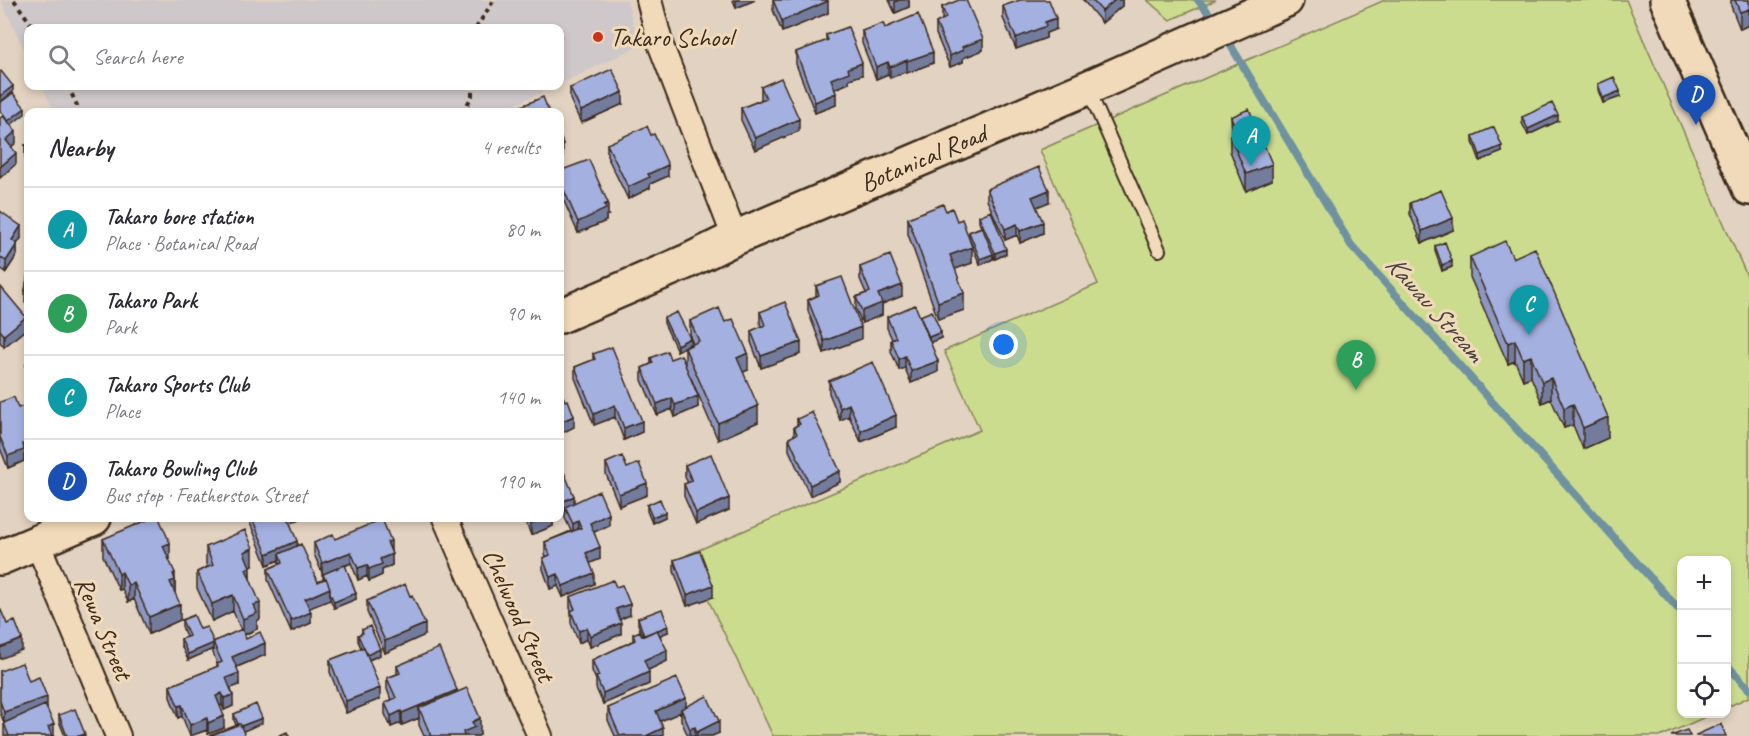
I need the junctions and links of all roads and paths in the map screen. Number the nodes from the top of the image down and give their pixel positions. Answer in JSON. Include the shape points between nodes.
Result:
{"nodes":[{"id":1,"x":14,"y":0,"type":"edge"},
{"id":2,"x":494,"y":0,"type":"edge"},
{"id":3,"x":650,"y":0,"type":"edge"},
{"id":4,"x":1668,"y":0,"type":"edge"},
{"id":5,"x":1273,"y":6,"type":"edge"},
{"id":6,"x":31,"y":24,"type":"edge"},
{"id":7,"x":479,"y":24,"type":"edge"},
{"id":8,"x":1087,"y":88,"type":"junction"},
{"id":9,"x":70,"y":90,"type":"edge"},
{"id":10,"x":472,"y":90,"type":"edge"},
{"id":11,"x":78,"y":108,"type":"edge"},
{"id":12,"x":465,"y":108,"type":"edge"},
{"id":13,"x":1749,"y":188,"type":"edge"},
{"id":14,"x":735,"y":238,"type":"junction"},
{"id":15,"x":1159,"y":250,"type":"dead end"},
{"id":16,"x":564,"y":314,"type":"edge"},
{"id":17,"x":84,"y":522,"type":"edge"},
{"id":18,"x":447,"y":522,"type":"edge"},
{"id":19,"x":37,"y":542,"type":"junction"},
{"id":20,"x":0,"y":558,"type":"edge"},
{"id":21,"x":118,"y":736,"type":"edge"},
{"id":22,"x":540,"y":736,"type":"edge"}],
"edges":[{"from":1,"to":6,"type":"path"},
{"from":2,"to":7,"type":"path"},
{"from":3,"to":14,"type":"street","via":[[661,46]]},
{"from":4,"to":13,"type":"main road"},
{"from":5,"to":8,"type":"main road","name":"Botanical Road"},
{"from":8,"to":14,"type":"main road","name":"Botanical Road"},
{"from":8,"to":15,"type":"lane"},
{"from":9,"to":11,"type":"path"},
{"from":10,"to":12,"type":"path"},
{"from":14,"to":16,"type":"main road","name":"Botanical Road"},
{"from":17,"to":19,"type":"main road"},
{"from":18,"to":22,"type":"street","name":"Chelwood Street"},
{"from":19,"to":20,"type":"main road"},
{"from":19,"to":21,"type":"street","name":"Rewa Street"}]}
